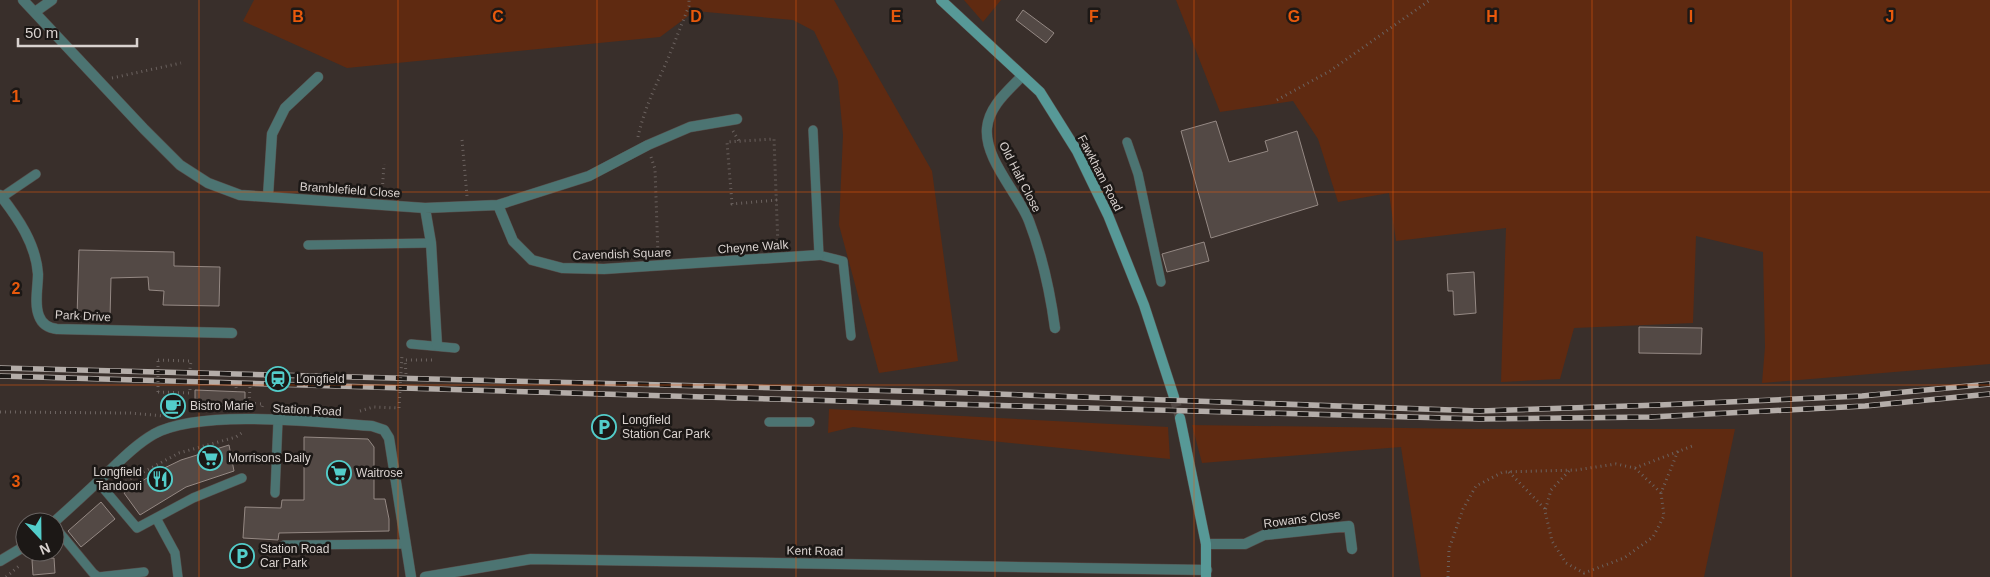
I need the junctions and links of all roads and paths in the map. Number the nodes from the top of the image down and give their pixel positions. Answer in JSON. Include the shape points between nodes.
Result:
{"nodes":[{"id":1,"x":23,"y":0,"type":"edge"},
{"id":2,"x":52,"y":0,"type":"edge"},
{"id":3,"x":689,"y":0,"type":"edge"},
{"id":4,"x":941,"y":0,"type":"edge"},
{"id":5,"x":1430,"y":0,"type":"edge"},
{"id":6,"x":35,"y":12,"type":"junction"},
{"id":7,"x":181,"y":63,"type":"dead end"},
{"id":8,"x":1022,"y":76,"type":"junction"},
{"id":9,"x":318,"y":77,"type":"dead end"},
{"id":10,"x":99,"y":80,"type":"junction"},
{"id":11,"x":1277,"y":100,"type":"dead end"},
{"id":12,"x":737,"y":119,"type":"dead end"},
{"id":13,"x":813,"y":130,"type":"dead end"},
{"id":14,"x":462,"y":140,"type":"dead end"},
{"id":15,"x":1127,"y":142,"type":"dead end"},
{"id":16,"x":648,"y":145,"type":"junction"},
{"id":17,"x":635,"y":152,"type":"junction"},
{"id":18,"x":384,"y":164,"type":"dead end"},
{"id":19,"x":36,"y":174,"type":"dead end"},
{"id":20,"x":1,"y":196,"type":"edge"},
{"id":21,"x":268,"y":196,"type":"junction"},
{"id":22,"x":777,"y":200,"type":"junction"},
{"id":23,"x":382,"y":205,"type":"junction"},
{"id":24,"x":498,"y":205,"type":"junction"},
{"id":25,"x":468,"y":206,"type":"junction"},
{"id":26,"x":425,"y":208,"type":"junction"},
{"id":27,"x":431,"y":243,"type":"junction"},
{"id":28,"x":308,"y":244,"type":"dead end"},
{"id":29,"x":819,"y":255,"type":"junction"},
{"id":30,"x":779,"y":257,"type":"junction"},
{"id":31,"x":689,"y":264,"type":"joint"},
{"id":32,"x":658,"y":266,"type":"junction"},
{"id":33,"x":1161,"y":282,"type":"dead end"},
{"id":34,"x":1055,"y":328,"type":"dead end"},
{"id":35,"x":232,"y":333,"type":"dead end"},
{"id":36,"x":852,"y":336,"type":"dead end"},
{"id":37,"x":411,"y":344,"type":"dead end"},
{"id":38,"x":437,"y":345,"type":"junction"},
{"id":39,"x":455,"y":348,"type":"dead end"},
{"id":40,"x":402,"y":355,"type":"dead end"},
{"id":41,"x":190,"y":369,"type":"dead end"},
{"id":42,"x":406,"y":374,"type":"dead end"},
{"id":43,"x":190,"y":385,"type":"dead end"},
{"id":44,"x":236,"y":387,"type":"dead end"},
{"id":45,"x":250,"y":387,"type":"dead end"},
{"id":46,"x":237,"y":392,"type":"dead end"},
{"id":47,"x":1174,"y":397,"type":"tunnel mouth"},
{"id":48,"x":249,"y":403,"type":"dead end"},
{"id":49,"x":373,"y":407,"type":"dead end"},
{"id":50,"x":0,"y":412,"type":"edge"},
{"id":51,"x":168,"y":416,"type":"dead end"},
{"id":52,"x":1180,"y":418,"type":"tunnel mouth"},
{"id":53,"x":278,"y":421,"type":"junction"},
{"id":54,"x":770,"y":422,"type":"dead end"},
{"id":55,"x":810,"y":422,"type":"dead end"},
{"id":56,"x":251,"y":432,"type":"dead end"},
{"id":57,"x":1695,"y":445,"type":"dead end"},
{"id":58,"x":1678,"y":451,"type":"junction"},
{"id":59,"x":1635,"y":468,"type":"junction"},
{"id":60,"x":1570,"y":470,"type":"junction"},
{"id":61,"x":1509,"y":472,"type":"junction"},
{"id":62,"x":242,"y":478,"type":"dead end"},
{"id":63,"x":98,"y":482,"type":"junction"},
{"id":64,"x":107,"y":493,"type":"junction"},
{"id":65,"x":275,"y":493,"type":"dead end"},
{"id":66,"x":1661,"y":493,"type":"junction"},
{"id":67,"x":1546,"y":510,"type":"junction"},
{"id":68,"x":65,"y":512,"type":"edge"},
{"id":69,"x":156,"y":518,"type":"junction"},
{"id":70,"x":65,"y":539,"type":"edge"},
{"id":71,"x":405,"y":544,"type":"junction"},
{"id":72,"x":1206,"y":544,"type":"junction"},
{"id":73,"x":284,"y":545,"type":"dead end"},
{"id":74,"x":1352,"y":549,"type":"dead end"},
{"id":75,"x":15,"y":552,"type":"edge"},
{"id":76,"x":0,"y":561,"type":"edge"},
{"id":77,"x":144,"y":572,"type":"dead end"},
{"id":78,"x":1206,"y":573,"type":"edge"},
{"id":79,"x":178,"y":577,"type":"edge"},
{"id":80,"x":411,"y":577,"type":"edge"},
{"id":81,"x":425,"y":577,"type":"edge"},
{"id":82,"x":1448,"y":577,"type":"edge"}],
"edges":[{"from":1,"to":6,"type":"street","name":"Bramblefield Close"},
{"from":2,"to":6,"type":"street"},
{"from":3,"to":17,"type":"path","via":[[641,122]]},
{"from":4,"to":8,"type":"street","name":"Fawkham Road"},
{"from":5,"to":11,"type":"path","via":[[1330,71]]},
{"from":6,"to":10,"type":"street","name":"Bramblefield Close"},
{"from":7,"to":10,"type":"path"},
{"from":8,"to":34,"type":"street","name":"Old Halt Close","via":[[990,113],[989,145],[1029,220],[1050,288]]},
{"from":8,"to":47,"type":"street","name":"Fawkham Road","via":[[1040,92],[1077,150],[1108,215],[1144,304]]},
{"from":9,"to":21,"type":"street","via":[[284,108],[272,134]]},
{"from":10,"to":21,"type":"street","name":"Bramblefield Close","via":[[180,165],[208,183],[240,195]]},
{"from":12,"to":16,"type":"street","name":"Bramblefield Close","via":[[690,127]]},
{"from":13,"to":29,"type":"lane"},
{"from":14,"to":25,"type":"path"},
{"from":15,"to":33,"type":"lane","via":[[1138,174]]},
{"from":16,"to":17,"type":"street","name":"Bramblefield Close"},
{"from":16,"to":32,"type":"path","via":[[655,169]]},
{"from":17,"to":24,"type":"street","name":"Bramblefield Close","via":[[589,176]]},
{"from":18,"to":23,"type":"path"},
{"from":19,"to":20,"type":"lane"},
{"from":20,"to":35,"type":"street","name":"Park Drive","via":[[21,225],[34,253],[38,276],[37,310],[46,325],[57,329]]},
{"from":21,"to":23,"type":"street","name":"Bramblefield Close"},
{"from":22,"to":22,"type":"path","via":[[732,204],[727,142],[774,139]]},
{"from":22,"to":30,"type":"path"},
{"from":23,"to":26,"type":"street","name":"Bramblefield Close"},
{"from":24,"to":25,"type":"street","name":"Bramblefield Close"},
{"from":24,"to":32,"type":"street","name":"Cavendish Square","via":[[514,241],[532,260],[562,268]]},
{"from":25,"to":26,"type":"street","name":"Bramblefield Close"},
{"from":26,"to":27,"type":"street"},
{"from":27,"to":28,"type":"lane"},
{"from":27,"to":38,"type":"street"},
{"from":29,"to":30,"type":"street","name":"Cheyne Walk"},
{"from":29,"to":36,"type":"lane","via":[[843,261]]},
{"from":30,"to":31,"type":"street","name":"Cheyne Walk"},
{"from":31,"to":32,"type":"street","name":"Cavendish Square"},
{"from":37,"to":38,"type":"lane"},
{"from":38,"to":39,"type":"lane"},
{"from":38,"to":42,"type":"path","via":[[438,360],[405,360]]},
{"from":40,"to":49,"type":"path","bridge":true,"via":[[399,408]]},
{"from":41,"to":43,"type":"path","bridge":true,"via":[[191,361],[158,360],[158,392],[190,393]]},
{"from":44,"to":46,"type":"path"},
{"from":45,"to":48,"type":"path"},
{"from":50,"to":51,"type":"path"},
{"from":52,"to":72,"type":"street"},
{"from":53,"to":63,"type":"street","name":"Station Road","via":[[216,420],[167,428],[131,450]]},
{"from":53,"to":65,"type":"lane"},
{"from":53,"to":71,"type":"street","name":"Station Road","via":[[372,426],[384,430]]},
{"from":54,"to":55,"type":"lane"},
{"from":56,"to":64,"type":"path","via":[[179,454]]},
{"from":57,"to":58,"type":"path"},
{"from":58,"to":59,"type":"path"},
{"from":58,"to":66,"type":"path"},
{"from":59,"to":60,"type":"path","via":[[1616,464]]},
{"from":59,"to":66,"type":"path"},
{"from":60,"to":61,"type":"path"},
{"from":60,"to":67,"type":"path","via":[[1551,490]]},
{"from":61,"to":67,"type":"path"},
{"from":61,"to":82,"type":"path","via":[[1476,486],[1463,510],[1450,549]]},
{"from":62,"to":69,"type":"lane","via":[[193,498]]},
{"from":63,"to":64,"type":"lane"},
{"from":63,"to":68,"type":"street","name":"Station Road"},
{"from":64,"to":69,"type":"lane","via":[[137,528]]},
{"from":66,"to":67,"type":"path","via":[[1664,516],[1652,537],[1624,558],[1584,573],[1566,563],[1552,541]]},
{"from":69,"to":79,"type":"lane","via":[[175,553]]},
{"from":70,"to":77,"type":"lane","via":[[98,577]]},
{"from":71,"to":73,"type":"lane"},
{"from":71,"to":80,"type":"street","name":"Station Road"},
{"from":72,"to":74,"type":"street","name":"Rowans Close","via":[[1245,544],[1264,535],[1349,526]]},
{"from":72,"to":78,"type":"street"},
{"from":75,"to":76,"type":"street"},
{"from":78,"to":81,"type":"street","name":"Kent Road","via":[[531,559]]}]}
